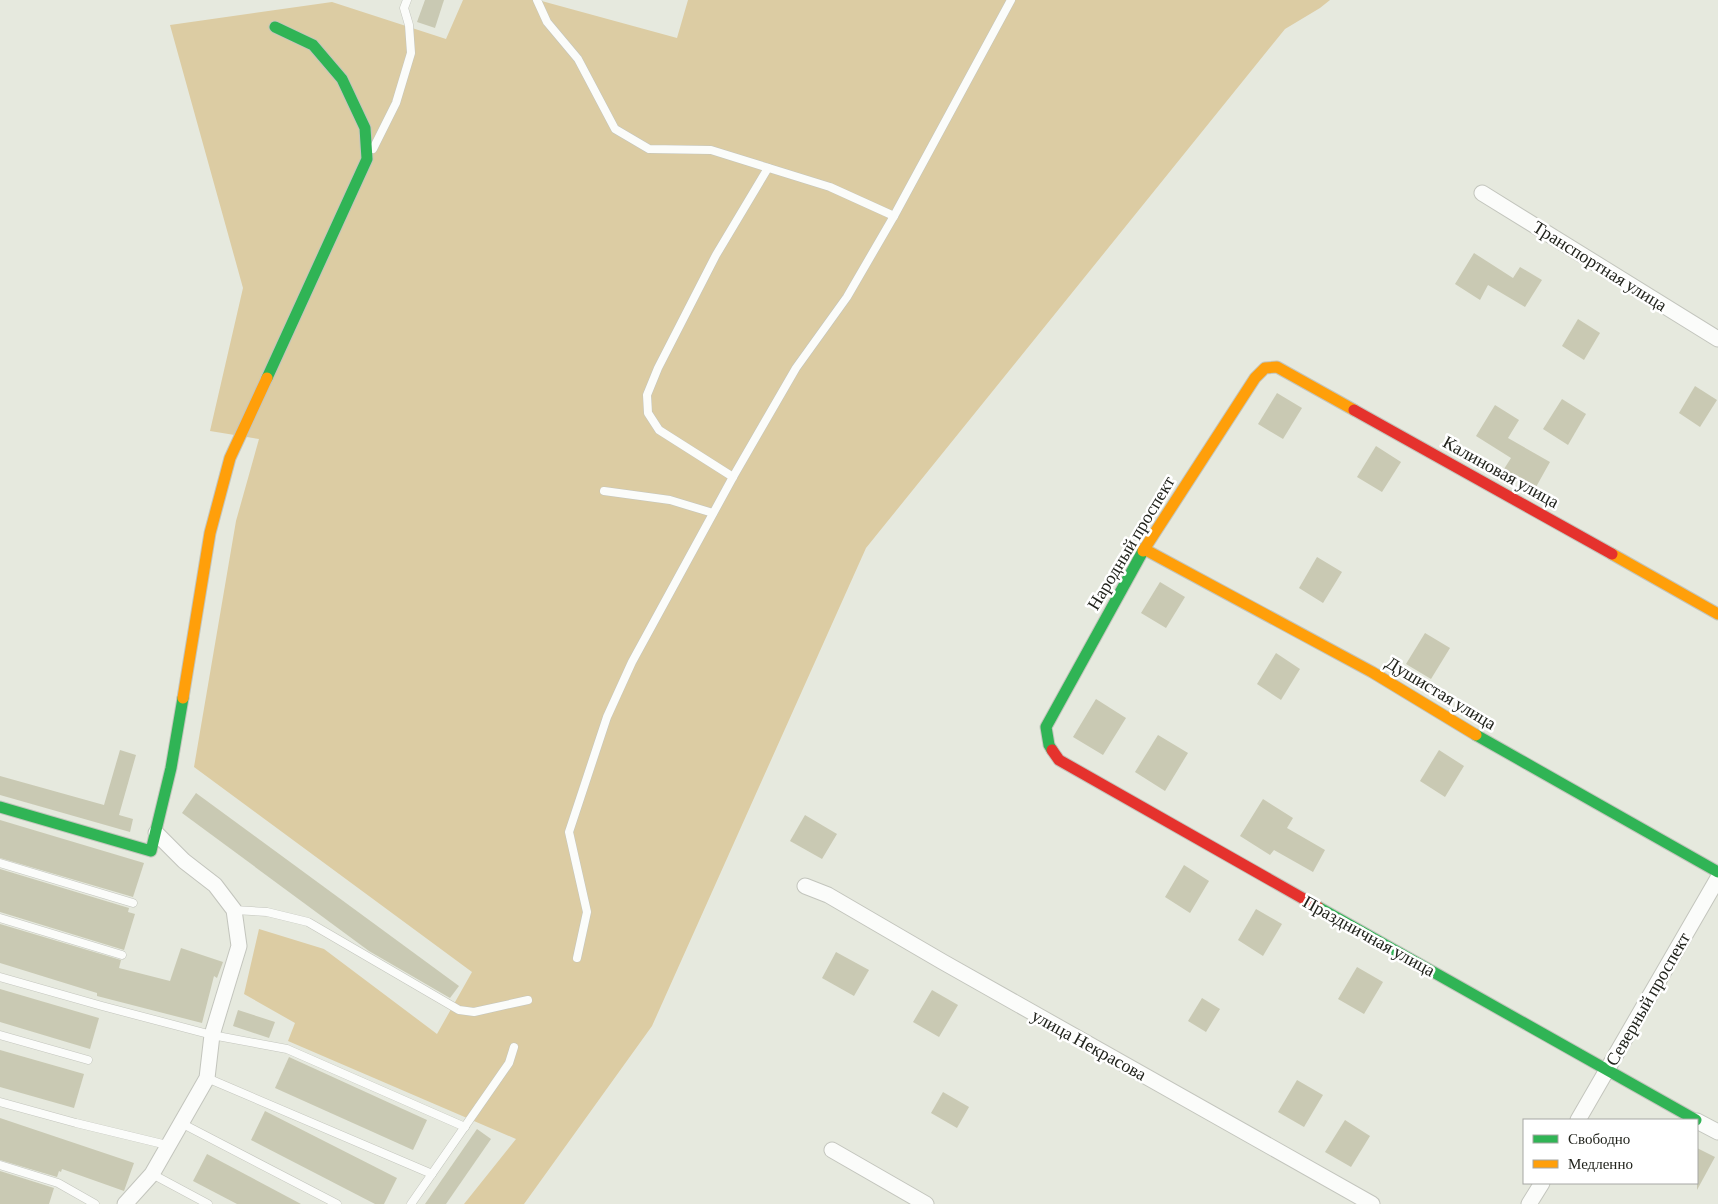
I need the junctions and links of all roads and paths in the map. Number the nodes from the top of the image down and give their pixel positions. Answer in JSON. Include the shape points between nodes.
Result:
{"nodes":[{"id":1,"x":407,"y":0,"type":"edge"},
{"id":2,"x":536,"y":0,"type":"edge"},
{"id":3,"x":1011,"y":0,"type":"edge"},
{"id":4,"x":275,"y":27,"type":"dead end"},
{"id":5,"x":367,"y":159,"type":"junction"},
{"id":6,"x":768,"y":168,"type":"junction"},
{"id":7,"x":1482,"y":193,"type":"dead end"},
{"id":8,"x":894,"y":216,"type":"junction"},
{"id":9,"x":1718,"y":340,"type":"edge"},
{"id":10,"x":1265,"y":368,"type":"joint"},
{"id":11,"x":732,"y":477,"type":"junction"},
{"id":12,"x":604,"y":490,"type":"dead end"},
{"id":13,"x":713,"y":513,"type":"junction"},
{"id":14,"x":1144,"y":549,"type":"junction"},
{"id":15,"x":1718,"y":614,"type":"edge"},
{"id":16,"x":1049,"y":745,"type":"joint"},
{"id":17,"x":0,"y":807,"type":"edge"},
{"id":18,"x":156,"y":833,"type":"junction"},
{"id":19,"x":0,"y":863,"type":"edge"},
{"id":20,"x":1718,"y":872,"type":"edge"},
{"id":21,"x":1718,"y":878,"type":"edge"},
{"id":22,"x":805,"y":886,"type":"dead end"},
{"id":23,"x":133,"y":903,"type":"dead end"},
{"id":24,"x":234,"y":910,"type":"junction"},
{"id":25,"x":0,"y":918,"type":"edge"},
{"id":26,"x":122,"y":955,"type":"dead end"},
{"id":27,"x":577,"y":958,"type":"dead end"},
{"id":28,"x":0,"y":977,"type":"edge"},
{"id":29,"x":528,"y":1000,"type":"dead end"},
{"id":30,"x":0,"y":1035,"type":"edge"},
{"id":31,"x":212,"y":1035,"type":"junction"},
{"id":32,"x":514,"y":1047,"type":"dead end"},
{"id":33,"x":88,"y":1060,"type":"dead end"},
{"id":34,"x":1607,"y":1070,"type":"junction"},
{"id":35,"x":207,"y":1078,"type":"junction"},
{"id":36,"x":0,"y":1102,"type":"edge"},
{"id":37,"x":1579,"y":1119,"type":"edge"},
{"id":38,"x":1694,"y":1119,"type":"edge"},
{"id":39,"x":1698,"y":1121,"type":"edge"},
{"id":40,"x":181,"y":1122,"type":"junction"},
{"id":41,"x":465,"y":1127,"type":"junction"},
{"id":42,"x":1718,"y":1132,"type":"edge"},
{"id":43,"x":167,"y":1145,"type":"junction"},
{"id":44,"x":832,"y":1150,"type":"dead end"},
{"id":45,"x":0,"y":1165,"type":"edge"},
{"id":46,"x":152,"y":1174,"type":"junction"},
{"id":47,"x":432,"y":1174,"type":"junction"},
{"id":48,"x":1541,"y":1184,"type":"edge"},
{"id":49,"x":96,"y":1204,"type":"edge"},
{"id":50,"x":125,"y":1204,"type":"edge"},
{"id":51,"x":208,"y":1204,"type":"edge"},
{"id":52,"x":337,"y":1204,"type":"edge"},
{"id":53,"x":411,"y":1204,"type":"edge"},
{"id":54,"x":926,"y":1204,"type":"edge"},
{"id":55,"x":1372,"y":1204,"type":"edge"},
{"id":56,"x":1529,"y":1204,"type":"edge"}],
"edges":[{"from":1,"to":5,"type":"lane","via":[[404,8],[411,54],[396,103]]},
{"from":2,"to":6,"type":"lane","via":[[547,22],[578,59],[615,129],[649,149],[712,150]]},
{"from":3,"to":8,"type":"lane"},
{"from":4,"to":5,"type":"street","via":[[312,44],[342,79],[365,128]]},
{"from":5,"to":18,"type":"street","via":[[230,458],[210,533],[174,749]]},
{"from":6,"to":8,"type":"lane","via":[[830,187]]},
{"from":6,"to":11,"type":"lane","via":[[716,255],[647,396],[648,413],[660,430]]},
{"from":7,"to":9,"type":"street","name":"Транспортная улица"},
{"from":8,"to":11,"type":"lane","via":[[847,297],[796,368]]},
{"from":10,"to":14,"type":"street","name":"Народный проспект","via":[[1255,378]]},
{"from":10,"to":15,"type":"street","name":"Калиновая улица","via":[[1277,367]]},
{"from":11,"to":13,"type":"lane"},
{"from":12,"to":13,"type":"lane","via":[[670,500]]},
{"from":13,"to":27,"type":"lane","via":[[632,662],[607,717],[569,832],[588,912]]},
{"from":14,"to":16,"type":"street","name":"Народный проспект","via":[[1046,727]]},
{"from":14,"to":20,"type":"street","name":"Душистая улица","via":[[1372,672],[1502,751]]},
{"from":16,"to":34,"type":"street","name":"Праздничная улица","via":[[1059,760]]},
{"from":17,"to":18,"type":"street","via":[[151,851]]},
{"from":18,"to":24,"type":"street","via":[[215,885]]},
{"from":19,"to":23,"type":"lane"},
{"from":21,"to":34,"type":"street","name":"Северный проспект"},
{"from":22,"to":55,"type":"street","name":"улица Некрасова","via":[[828,895]]},
{"from":24,"to":29,"type":"lane","via":[[267,912],[308,922],[459,1010],[474,1012]]},
{"from":24,"to":31,"type":"street","via":[[239,946]]},
{"from":25,"to":26,"type":"lane"},
{"from":28,"to":31,"type":"lane"},
{"from":30,"to":33,"type":"lane"},
{"from":31,"to":35,"type":"street"},
{"from":31,"to":41,"type":"lane","via":[[287,1050]]},
{"from":32,"to":41,"type":"lane","via":[[509,1063]]},
{"from":34,"to":37,"type":"street","name":"Северный проспект"},
{"from":34,"to":38,"type":"street","name":"Праздничная улица"},
{"from":35,"to":40,"type":"street"},
{"from":35,"to":47,"type":"lane"},
{"from":36,"to":43,"type":"lane"},
{"from":39,"to":42,"type":"street","name":"Праздничная улица"},
{"from":40,"to":43,"type":"street"},
{"from":40,"to":52,"type":"lane"},
{"from":41,"to":47,"type":"lane"},
{"from":43,"to":46,"type":"street"},
{"from":44,"to":54,"type":"street"},
{"from":45,"to":49,"type":"lane","via":[[58,1183]]},
{"from":46,"to":50,"type":"street"},
{"from":46,"to":51,"type":"lane"},
{"from":47,"to":53,"type":"lane"},
{"from":48,"to":56,"type":"street"}]}
